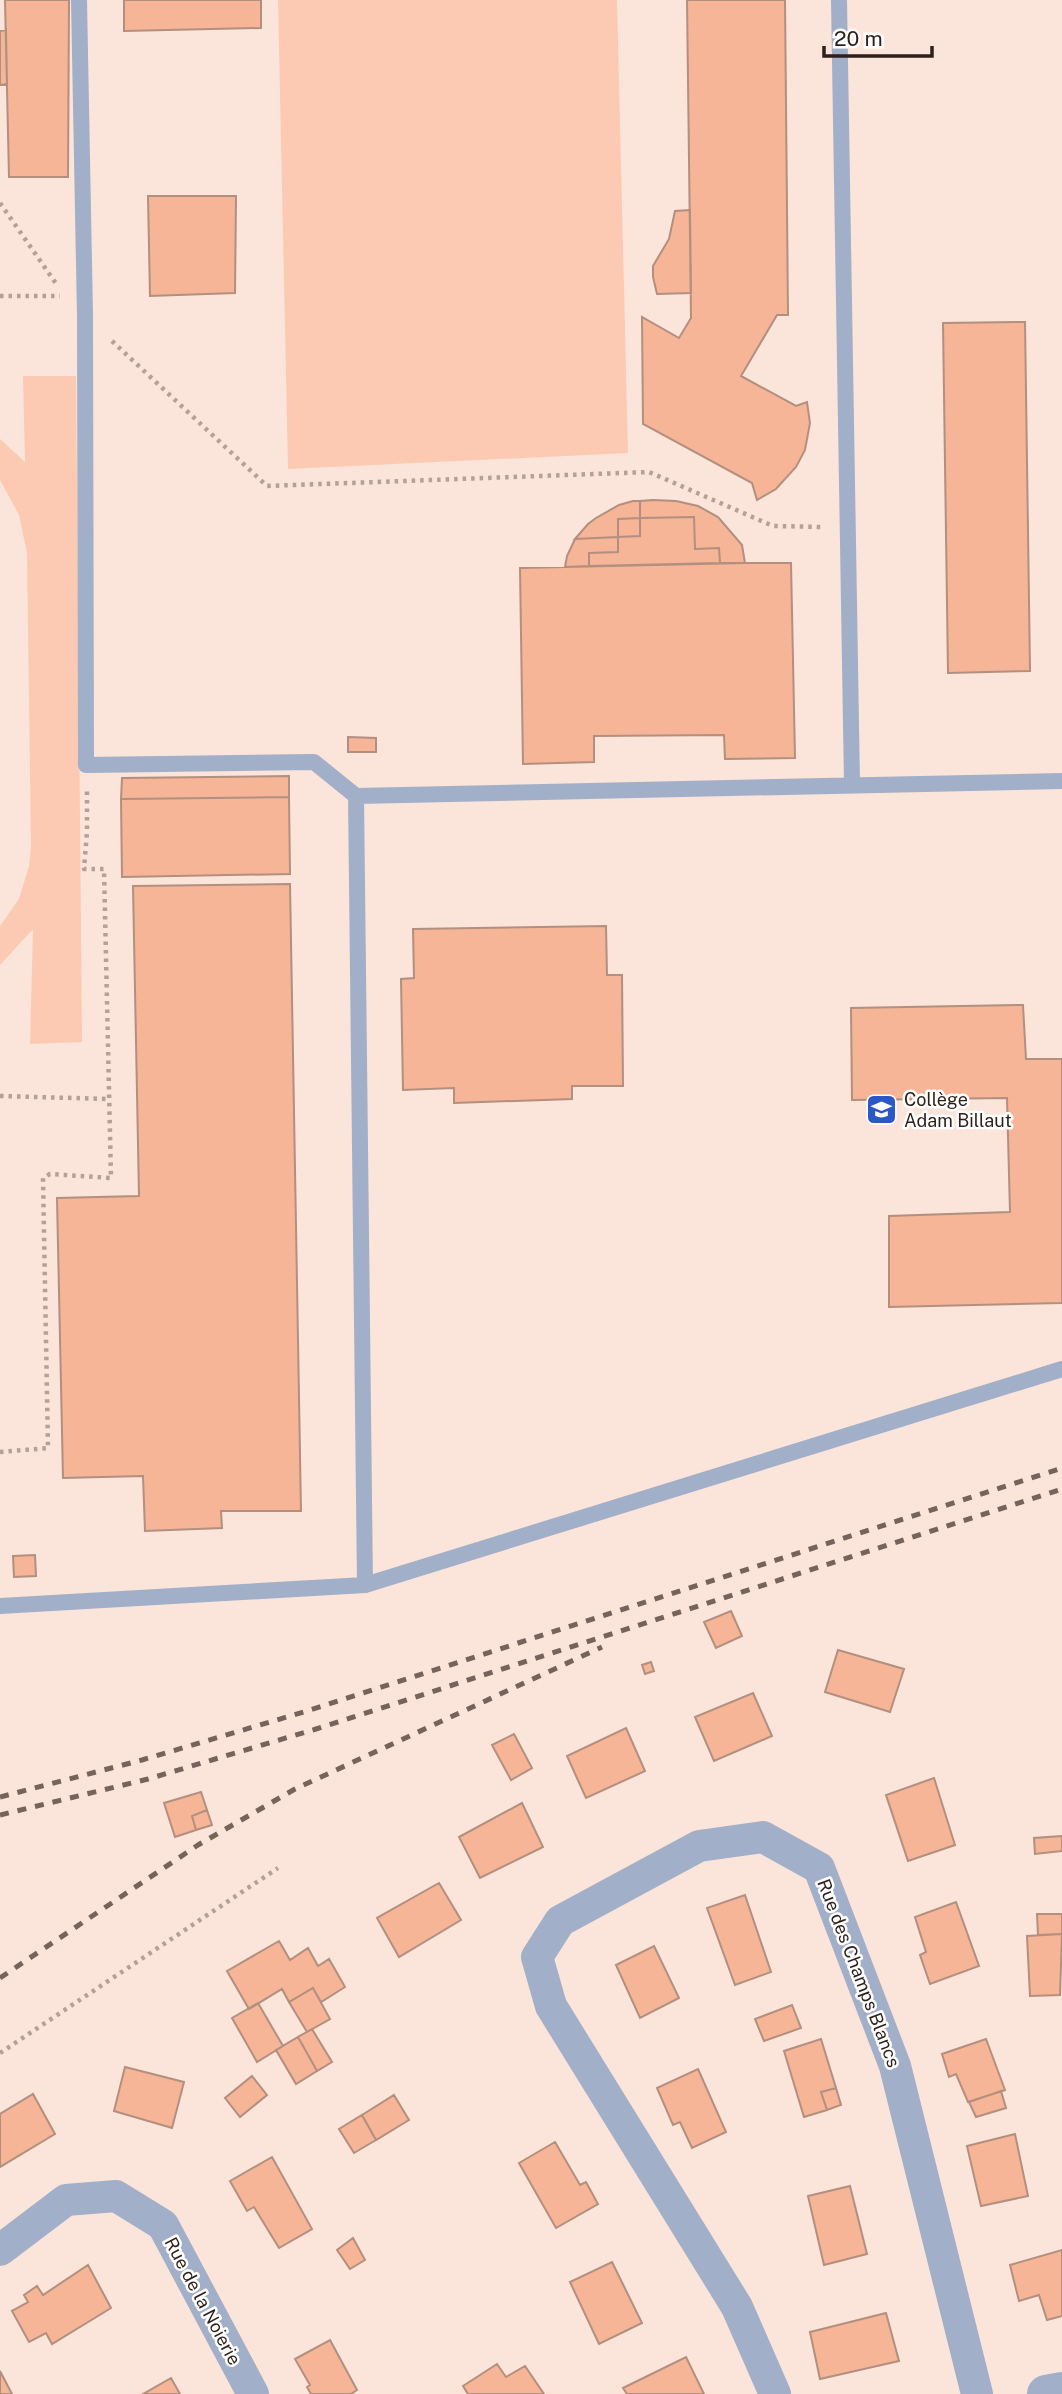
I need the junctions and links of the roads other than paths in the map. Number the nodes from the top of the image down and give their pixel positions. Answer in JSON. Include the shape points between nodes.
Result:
{"nodes":[{"id":1,"x":79,"y":0,"type":"edge"},
{"id":2,"x":839,"y":0,"type":"edge"},
{"id":3,"x":1062,"y":781,"type":"edge"},
{"id":4,"x":852,"y":784,"type":"junction"},
{"id":5,"x":356,"y":796,"type":"junction"},
{"id":6,"x":1062,"y":1369,"type":"edge"},
{"id":7,"x":365,"y":1585,"type":"junction"},
{"id":8,"x":0,"y":1606,"type":"edge"},
{"id":9,"x":0,"y":2250,"type":"edge"},
{"id":10,"x":1062,"y":2391,"type":"edge"},
{"id":11,"x":253,"y":2394,"type":"edge"},
{"id":12,"x":775,"y":2394,"type":"edge"},
{"id":13,"x":977,"y":2394,"type":"edge"},
{"id":14,"x":1046,"y":2394,"type":"edge"}],
"edges":[{"from":1,"to":5,"type":"lane","via":[[86,765],[314,762]]},
{"from":2,"to":4,"type":"lane"},
{"from":3,"to":4,"type":"lane"},
{"from":4,"to":5,"type":"lane"},
{"from":5,"to":7,"type":"lane"},
{"from":6,"to":7,"type":"lane"},
{"from":7,"to":8,"type":"lane"},
{"from":9,"to":11,"type":"street","name":"Rue de la Noierie","via":[[66,2200],[116,2196],[163,2225]]},
{"from":10,"to":14,"type":"street"},
{"from":12,"to":13,"type":"street","name":"Rue des Champs Blancs","via":[[737,2307],[551,2006],[537,1957],[560,1921],[687,1852],[699,1846],[763,1837],[819,1868],[891,2053]]}]}
